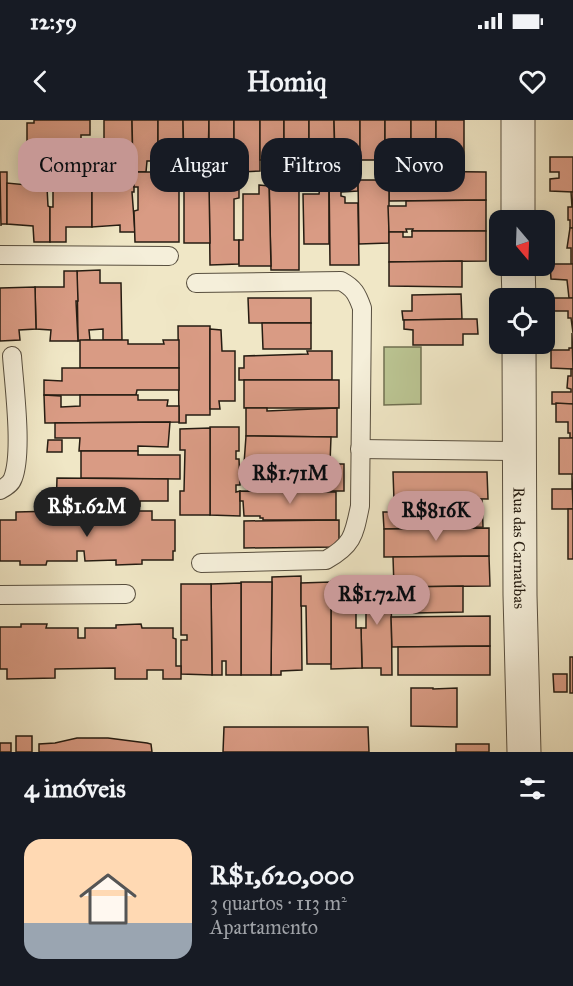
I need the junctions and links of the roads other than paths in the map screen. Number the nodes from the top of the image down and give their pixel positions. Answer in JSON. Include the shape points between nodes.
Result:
{"nodes":[{"id":1,"x":518,"y":120,"type":"edge"},
{"id":2,"x":518,"y":210,"type":"edge"},
{"id":3,"x":0,"y":255,"type":"edge"},
{"id":4,"x":169,"y":256,"type":"dead end"},
{"id":5,"x":196,"y":283,"type":"dead end"},
{"id":6,"x":519,"y":354,"type":"edge"},
{"id":7,"x":12,"y":356,"type":"dead end"},
{"id":8,"x":360,"y":449,"type":"junction"},
{"id":9,"x":519,"y":451,"type":"junction"},
{"id":10,"x":0,"y":490,"type":"edge"},
{"id":11,"x":201,"y":563,"type":"dead end"},
{"id":12,"x":126,"y":594,"type":"dead end"},
{"id":13,"x":0,"y":595,"type":"edge"},
{"id":14,"x":524,"y":752,"type":"edge"}],
"edges":[{"from":1,"to":2,"type":"street"},
{"from":3,"to":4,"type":"lane"},
{"from":5,"to":8,"type":"lane","via":[[340,281],[352,287],[362,309]]},
{"from":6,"to":9,"type":"street","name":"Rua das Carnaúbas"},
{"from":7,"to":10,"type":"lane","via":[[17,458],[13,478]]},
{"from":8,"to":9,"type":"lane"},
{"from":8,"to":11,"type":"lane","via":[[360,506],[353,538],[342,551],[326,560]]},
{"from":9,"to":14,"type":"street","name":"Rua das Carnaúbas"},
{"from":12,"to":13,"type":"lane"}]}
